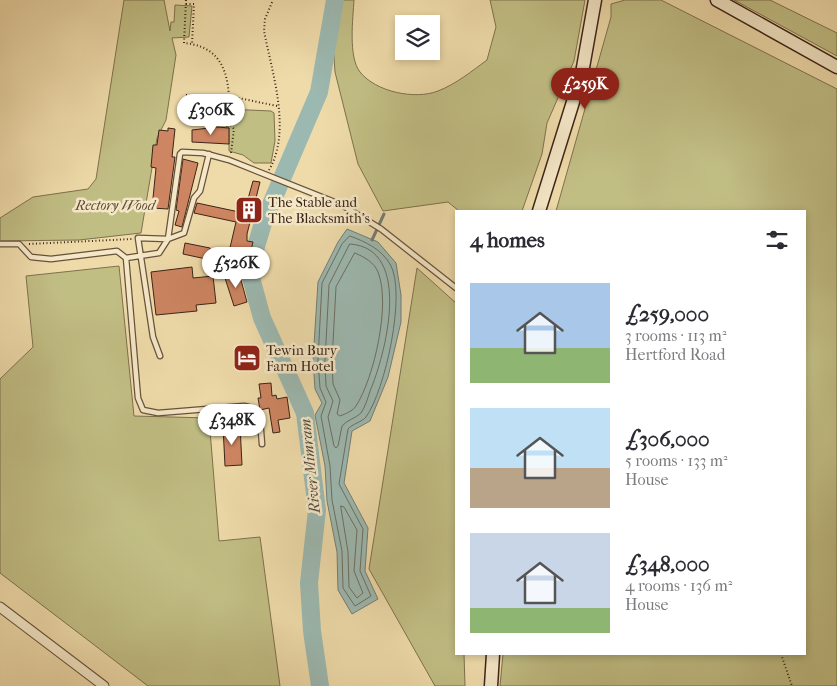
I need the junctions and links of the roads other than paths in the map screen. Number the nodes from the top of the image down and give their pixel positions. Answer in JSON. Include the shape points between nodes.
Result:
{"nodes":[{"id":1,"x":595,"y":0,"type":"edge"},
{"id":2,"x":718,"y":0,"type":"edge"},
{"id":3,"x":837,"y":66,"type":"edge"},
{"id":4,"x":208,"y":154,"type":"junction"},
{"id":5,"x":539,"y":210,"type":"edge"},
{"id":6,"x":168,"y":239,"type":"junction"},
{"id":7,"x":0,"y":244,"type":"edge"},
{"id":8,"x":142,"y":257,"type":"junction"},
{"id":9,"x":126,"y":258,"type":"junction"},
{"id":10,"x":455,"y":287,"type":"edge"},
{"id":11,"x":160,"y":356,"type":"dead end"},
{"id":12,"x":262,"y":444,"type":"dead end"},
{"id":13,"x":0,"y":607,"type":"edge"},
{"id":14,"x":493,"y":655,"type":"edge"},
{"id":15,"x":104,"y":686,"type":"edge"},
{"id":16,"x":491,"y":686,"type":"edge"}],
"edges":[{"from":1,"to":5,"type":"main road","via":[[582,73]]},
{"from":2,"to":3,"type":"main road"},
{"from":4,"to":6,"type":"lane","via":[[200,191],[194,198],[184,233]]},
{"from":4,"to":6,"type":"lane","via":[[180,154]]},
{"from":4,"to":10,"type":"lane","via":[[322,196],[381,229]]},
{"from":6,"to":8,"type":"lane","via":[[159,253]]},
{"from":6,"to":8,"type":"lane","via":[[138,238]]},
{"from":7,"to":9,"type":"lane","via":[[19,244],[31,257],[51,259],[117,252]]},
{"from":8,"to":9,"type":"lane"},
{"from":8,"to":11,"type":"lane","via":[[152,337]]},
{"from":9,"to":12,"type":"lane","via":[[138,398],[143,410],[158,413],[253,408],[260,419]]},
{"from":13,"to":15,"type":"street"},
{"from":14,"to":16,"type":"main road"}]}
